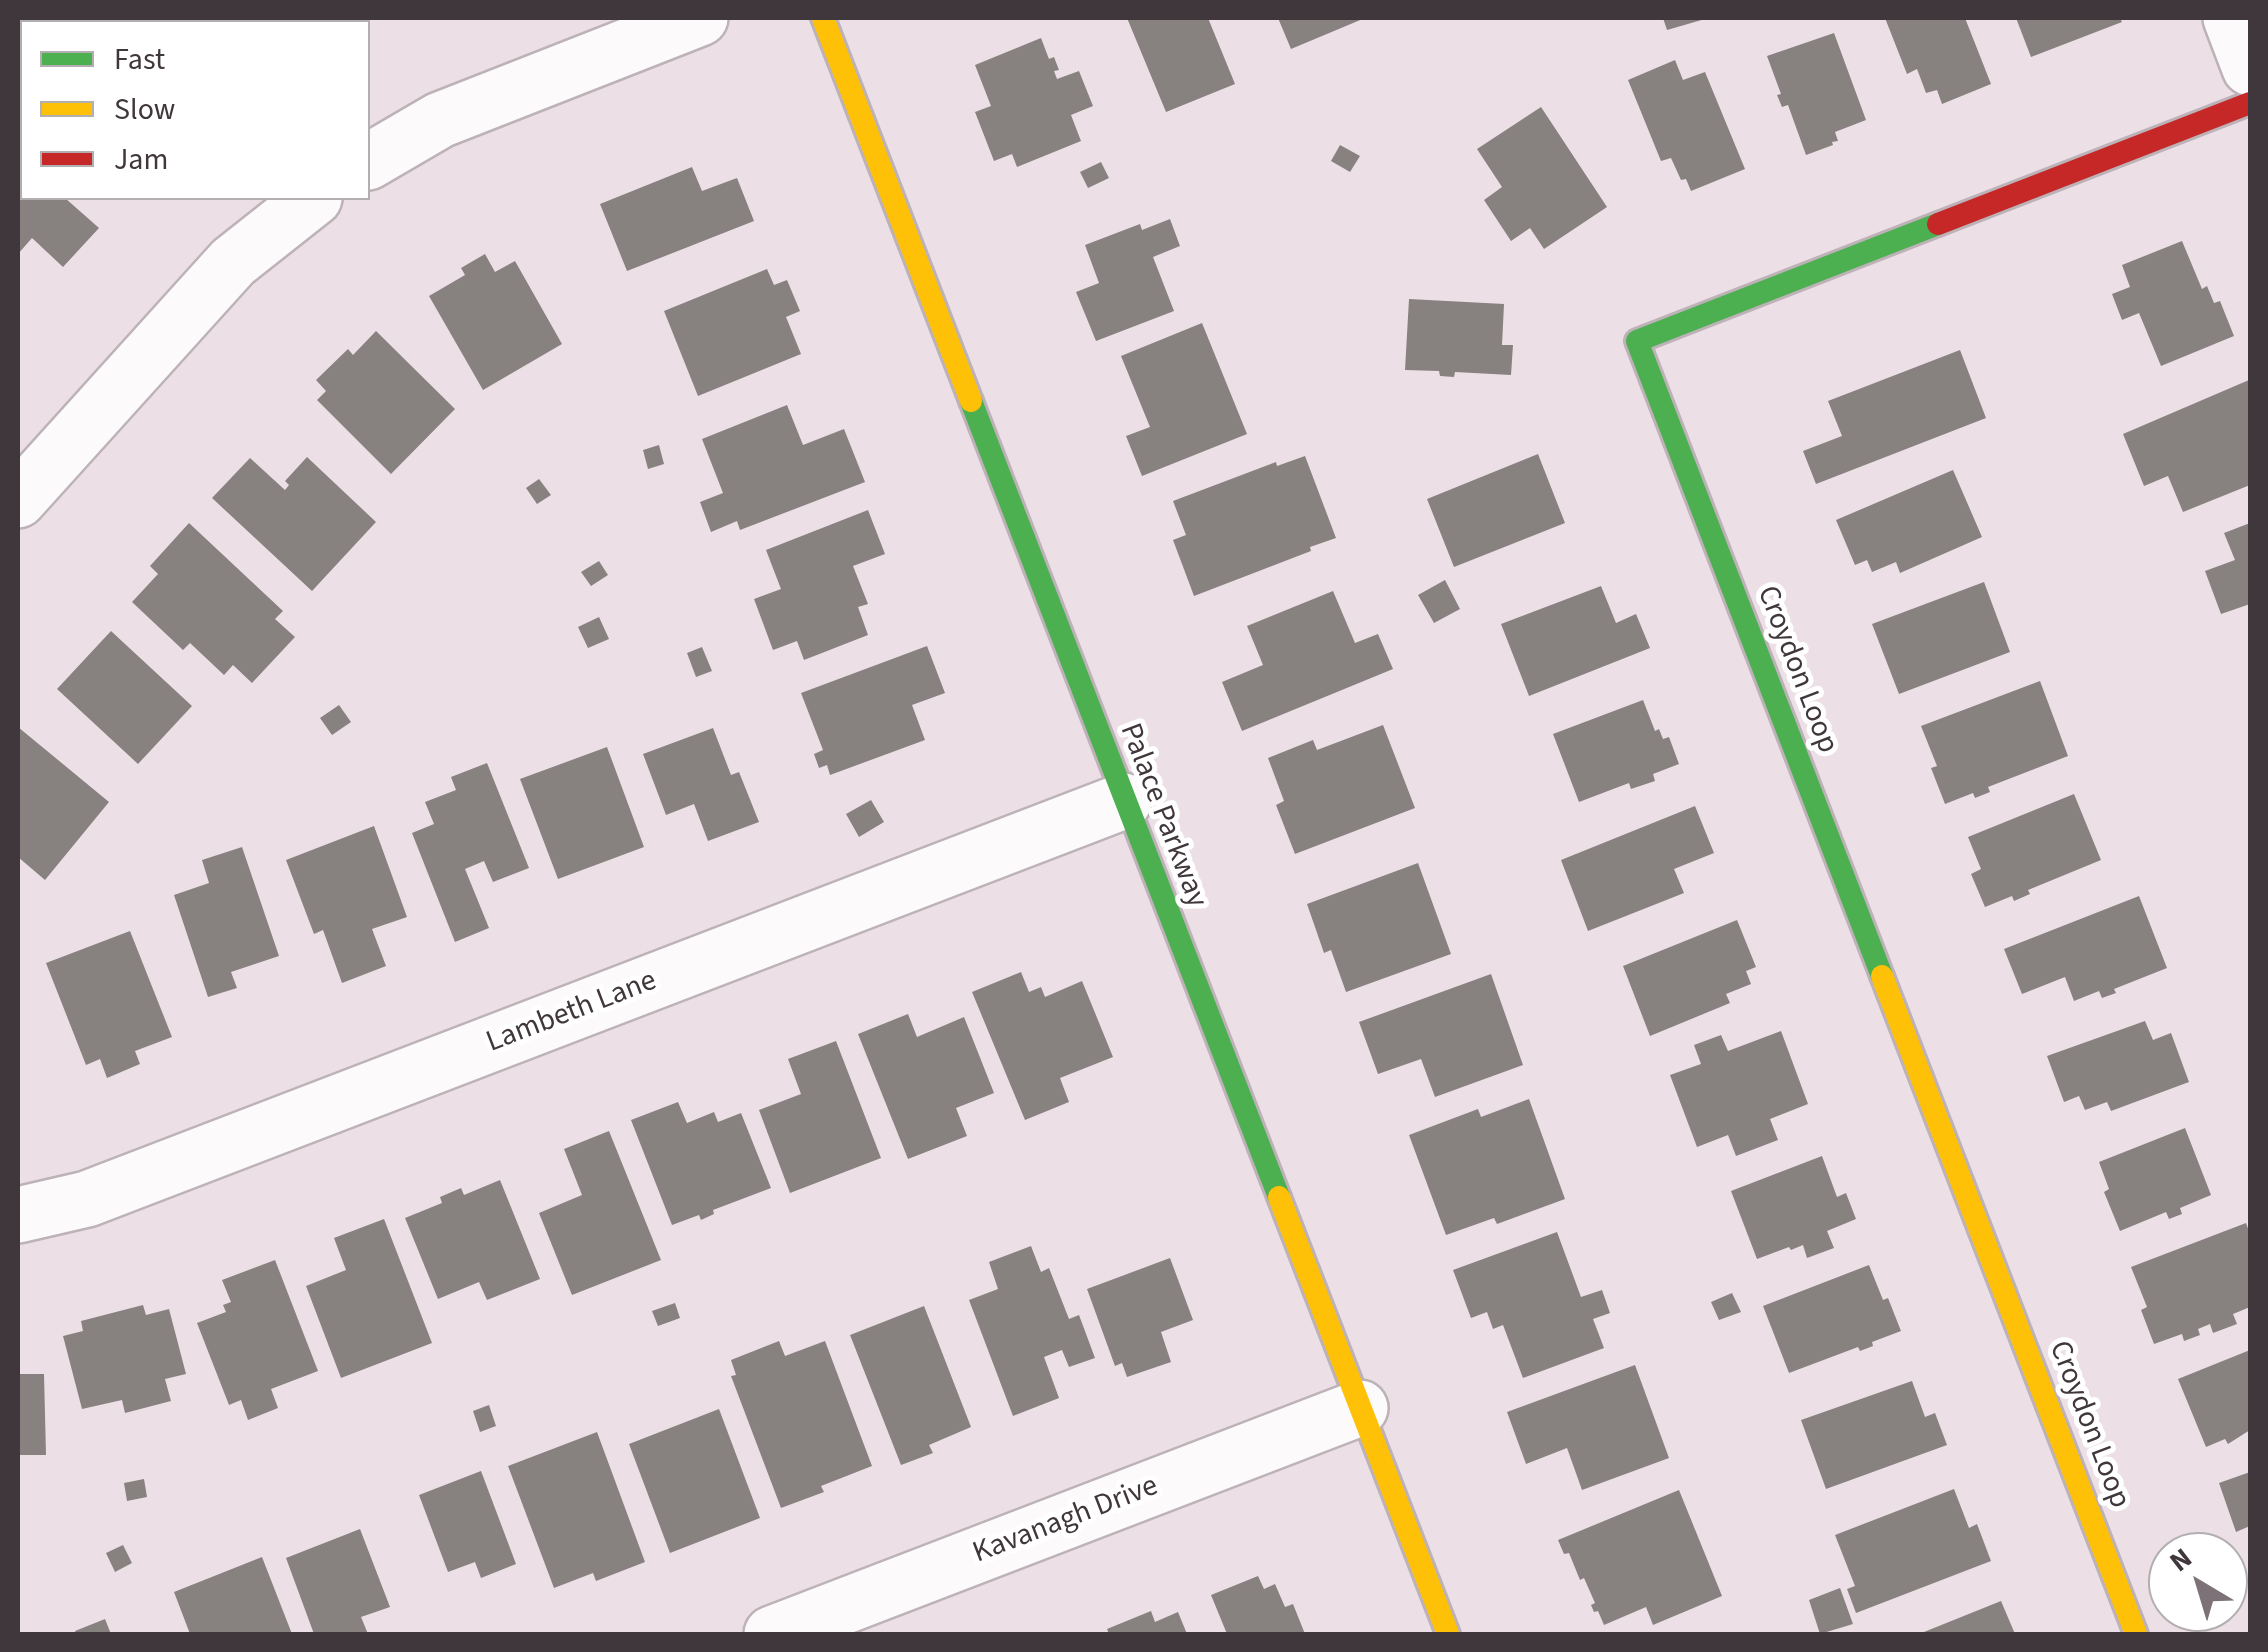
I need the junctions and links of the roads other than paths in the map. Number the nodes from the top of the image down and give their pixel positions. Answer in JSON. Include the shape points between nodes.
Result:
{"nodes":[{"id":1,"x":700,"y":18,"type":"edge"},
{"id":2,"x":824,"y":18,"type":"edge"},
{"id":3,"x":2231,"y":18,"type":"edge"},
{"id":4,"x":2250,"y":68,"type":"edge"},
{"id":5,"x":2250,"y":103,"type":"edge"},
{"id":6,"x":370,"y":161,"type":"edge"},
{"id":7,"x":311,"y":200,"type":"edge"},
{"id":8,"x":18,"y":500,"type":"edge"},
{"id":9,"x":1124,"y":801,"type":"junction"},
{"id":10,"x":18,"y":1215,"type":"edge"},
{"id":11,"x":1360,"y":1408,"type":"junction"},
{"id":12,"x":772,"y":1634,"type":"edge"},
{"id":13,"x":1448,"y":1634,"type":"edge"},
{"id":14,"x":2136,"y":1634,"type":"edge"}],
"edges":[{"from":1,"to":6,"type":"street","via":[[440,120]]},
{"from":2,"to":9,"type":"street","name":"Palace Parkway"},
{"from":3,"to":4,"type":"street"},
{"from":5,"to":14,"type":"street","name":"Croydon Loop","via":[[1637,341]]},
{"from":7,"to":8,"type":"street","via":[[233,262]]},
{"from":9,"to":10,"type":"street","name":"Lambeth Lane","via":[[87,1199]]},
{"from":9,"to":11,"type":"street","name":"Palace Parkway"},
{"from":11,"to":12,"type":"street","name":"Kavanagh Drive"},
{"from":11,"to":13,"type":"street","name":"Palace Parkway"}]}
